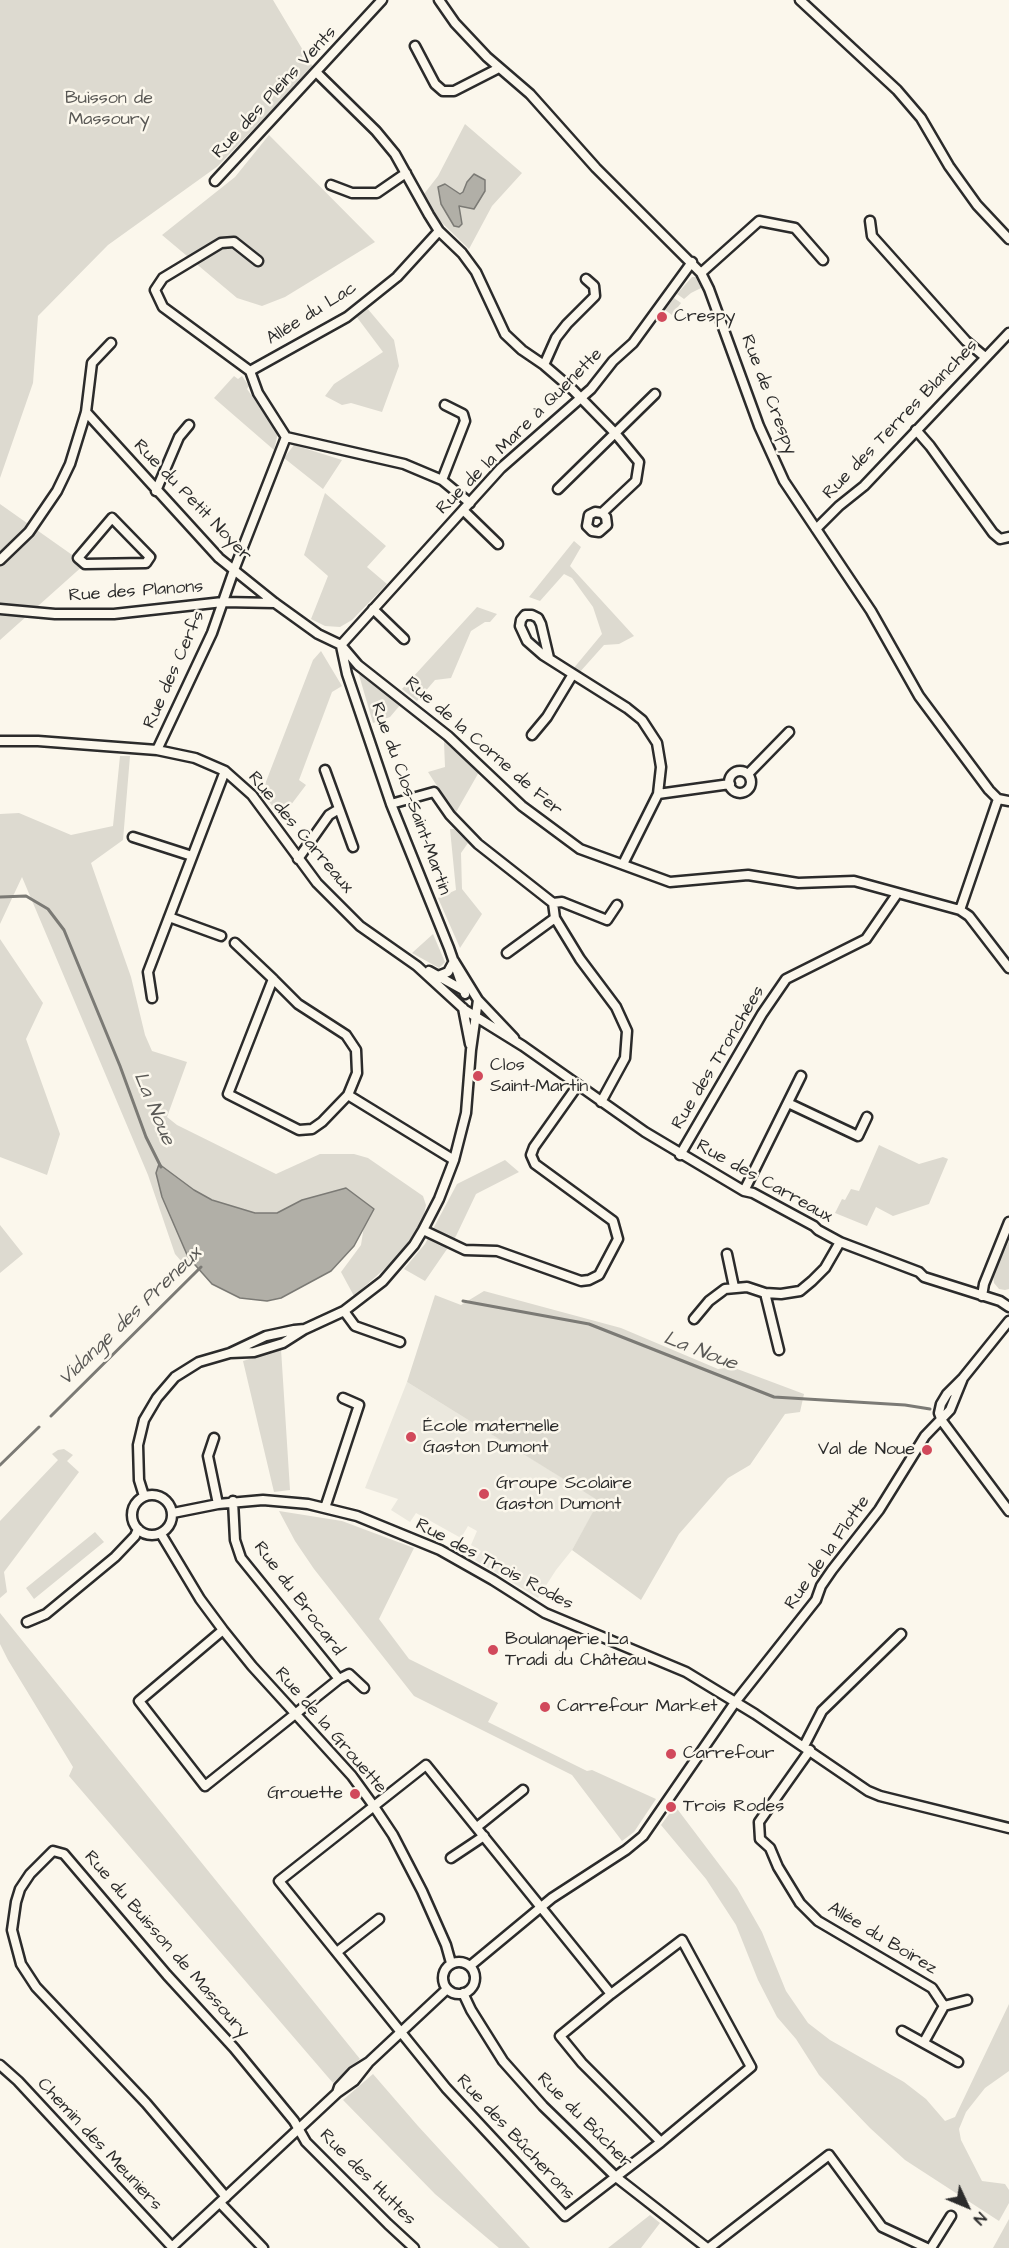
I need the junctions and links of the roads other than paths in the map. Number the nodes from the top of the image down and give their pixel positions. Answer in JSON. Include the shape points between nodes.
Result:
{"nodes":[{"id":1,"x":382,"y":0,"type":"edge"},
{"id":2,"x":439,"y":0,"type":"edge"},
{"id":3,"x":800,"y":0,"type":"edge"},
{"id":4,"x":415,"y":46,"type":"dead end"},
{"id":5,"x":499,"y":68,"type":"junction"},
{"id":6,"x":316,"y":72,"type":"junction"},
{"id":7,"x":406,"y":173,"type":"junction"},
{"id":8,"x":215,"y":181,"type":"dead end"},
{"id":9,"x":331,"y":185,"type":"dead end"},
{"id":10,"x":870,"y":221,"type":"dead end"},
{"id":11,"x":439,"y":231,"type":"junction"},
{"id":12,"x":1009,"y":239,"type":"edge"},
{"id":13,"x":823,"y":260,"type":"dead end"},
{"id":14,"x":258,"y":261,"type":"dead end"},
{"id":15,"x":692,"y":262,"type":"junction"},
{"id":16,"x":701,"y":273,"type":"junction"},
{"id":17,"x":586,"y":279,"type":"dead end"},
{"id":18,"x":1009,"y":333,"type":"edge"},
{"id":19,"x":111,"y":343,"type":"dead end"},
{"id":20,"x":985,"y":357,"type":"junction"},
{"id":21,"x":544,"y":365,"type":"junction"},
{"id":22,"x":250,"y":371,"type":"junction"},
{"id":23,"x":655,"y":394,"type":"dead end"},
{"id":24,"x":581,"y":399,"type":"junction"},
{"id":25,"x":445,"y":405,"type":"dead end"},
{"id":26,"x":86,"y":412,"type":"junction"},
{"id":27,"x":189,"y":425,"type":"dead end"},
{"id":28,"x":916,"y":430,"type":"junction"},
{"id":29,"x":615,"y":433,"type":"junction"},
{"id":30,"x":286,"y":437,"type":"junction"},
{"id":31,"x":442,"y":480,"type":"junction"},
{"id":32,"x":558,"y":489,"type":"dead end"},
{"id":33,"x":156,"y":490,"type":"junction"},
{"id":34,"x":470,"y":503,"type":"junction"},
{"id":35,"x":463,"y":510,"type":"junction"},
{"id":36,"x":602,"y":513,"type":"dead end"},
{"id":37,"x":816,"y":529,"type":"junction"},
{"id":38,"x":1009,"y":537,"type":"edge"},
{"id":39,"x":135,"y":542,"type":"joint"},
{"id":40,"x":498,"y":544,"type":"dead end"},
{"id":41,"x":0,"y":560,"type":"edge"},
{"id":42,"x":234,"y":570,"type":"junction"},
{"id":43,"x":223,"y":602,"type":"junction"},
{"id":44,"x":275,"y":603,"type":"junction"},
{"id":45,"x":0,"y":609,"type":"edge"},
{"id":46,"x":373,"y":609,"type":"junction"},
{"id":47,"x":404,"y":639,"type":"dead end"},
{"id":48,"x":340,"y":645,"type":"junction"},
{"id":49,"x":549,"y":658,"type":"junction"},
{"id":50,"x":573,"y":674,"type":"junction"},
{"id":51,"x":789,"y":732,"type":"dead end"},
{"id":52,"x":532,"y":735,"type":"dead end"},
{"id":53,"x":0,"y":741,"type":"edge"},
{"id":54,"x":158,"y":750,"type":"junction"},
{"id":55,"x":325,"y":770,"type":"dead end"},
{"id":56,"x":225,"y":771,"type":"junction"},
{"id":57,"x":748,"y":774,"type":"junction"},
{"id":58,"x":730,"y":784,"type":"junction"},
{"id":59,"x":658,"y":794,"type":"junction"},
{"id":60,"x":998,"y":799,"type":"junction"},
{"id":61,"x":1009,"y":801,"type":"edge"},
{"id":62,"x":391,"y":804,"type":"junction"},
{"id":63,"x":339,"y":809,"type":"junction"},
{"id":64,"x":134,"y":837,"type":"dead end"},
{"id":65,"x":353,"y":847,"type":"dead end"},
{"id":66,"x":192,"y":856,"type":"junction"},
{"id":67,"x":298,"y":859,"type":"junction"},
{"id":68,"x":623,"y":864,"type":"junction"},
{"id":69,"x":897,"y":894,"type":"junction"},
{"id":70,"x":553,"y":903,"type":"junction"},
{"id":71,"x":618,"y":905,"type":"dead end"},
{"id":72,"x":960,"y":910,"type":"junction"},
{"id":73,"x":169,"y":917,"type":"junction"},
{"id":74,"x":555,"y":918,"type":"junction"},
{"id":75,"x":221,"y":936,"type":"dead end"},
{"id":76,"x":235,"y":943,"type":"dead end"},
{"id":77,"x":507,"y":953,"type":"dead end"},
{"id":78,"x":454,"y":962,"type":"junction"},
{"id":79,"x":417,"y":966,"type":"junction"},
{"id":80,"x":1009,"y":968,"type":"edge"},
{"id":81,"x":438,"y":976,"type":"junction"},
{"id":82,"x":273,"y":979,"type":"junction"},
{"id":83,"x":471,"y":996,"type":"junction"},
{"id":84,"x":152,"y":998,"type":"dead end"},
{"id":85,"x":464,"y":1008,"type":"junction"},
{"id":86,"x":476,"y":1016,"type":"junction"},
{"id":87,"x":489,"y":1025,"type":"junction"},
{"id":88,"x":474,"y":1034,"type":"junction"},
{"id":89,"x":523,"y":1046,"type":"junction"},
{"id":90,"x":471,"y":1050,"type":"junction"},
{"id":91,"x":801,"y":1076,"type":"dead end"},
{"id":92,"x":578,"y":1086,"type":"junction"},
{"id":93,"x":348,"y":1095,"type":"junction"},
{"id":94,"x":601,"y":1102,"type":"junction"},
{"id":95,"x":788,"y":1103,"type":"junction"},
{"id":96,"x":867,"y":1116,"type":"dead end"},
{"id":97,"x":681,"y":1155,"type":"junction"},
{"id":98,"x":454,"y":1160,"type":"junction"},
{"id":99,"x":744,"y":1191,"type":"junction"},
{"id":100,"x":1009,"y":1222,"type":"edge"},
{"id":101,"x":423,"y":1230,"type":"junction"},
{"id":102,"x":840,"y":1242,"type":"junction"},
{"id":103,"x":727,"y":1254,"type":"dead end"},
{"id":104,"x":734,"y":1287,"type":"junction"},
{"id":105,"x":765,"y":1293,"type":"junction"},
{"id":106,"x":982,"y":1296,"type":"junction"},
{"id":107,"x":1009,"y":1307,"type":"edge"},
{"id":108,"x":344,"y":1311,"type":"junction"},
{"id":109,"x":694,"y":1319,"type":"dead end"},
{"id":110,"x":1009,"y":1321,"type":"edge"},
{"id":111,"x":400,"y":1342,"type":"dead end"},
{"id":112,"x":779,"y":1350,"type":"dead end"},
{"id":113,"x":343,"y":1398,"type":"dead end"},
{"id":114,"x":942,"y":1420,"type":"junction"},
{"id":115,"x":214,"y":1438,"type":"dead end"},
{"id":116,"x":144,"y":1496,"type":"junction"},
{"id":117,"x":233,"y":1501,"type":"junction"},
{"id":118,"x":218,"y":1503,"type":"junction"},
{"id":119,"x":325,"y":1508,"type":"junction"},
{"id":120,"x":1009,"y":1511,"type":"edge"},
{"id":121,"x":172,"y":1513,"type":"junction"},
{"id":122,"x":138,"y":1529,"type":"junction"},
{"id":123,"x":161,"y":1534,"type":"junction"},
{"id":124,"x":27,"y":1622,"type":"dead end"},
{"id":125,"x":223,"y":1630,"type":"junction"},
{"id":126,"x":901,"y":1634,"type":"dead end"},
{"id":127,"x":339,"y":1679,"type":"junction"},
{"id":128,"x":364,"y":1688,"type":"dead end"},
{"id":129,"x":736,"y":1701,"type":"junction"},
{"id":130,"x":296,"y":1714,"type":"junction"},
{"id":131,"x":807,"y":1748,"type":"junction"},
{"id":132,"x":523,"y":1790,"type":"dead end"},
{"id":133,"x":373,"y":1805,"type":"junction"},
{"id":134,"x":477,"y":1827,"type":"junction"},
{"id":135,"x":1009,"y":1828,"type":"edge"},
{"id":136,"x":484,"y":1836,"type":"junction"},
{"id":137,"x":451,"y":1858,"type":"dead end"},
{"id":138,"x":542,"y":1907,"type":"junction"},
{"id":139,"x":379,"y":1919,"type":"dead end"},
{"id":140,"x":337,"y":1952,"type":"junction"},
{"id":141,"x":451,"y":1963,"type":"junction"},
{"id":142,"x":470,"y":1965,"type":"junction"},
{"id":143,"x":447,"y":1989,"type":"junction"},
{"id":144,"x":464,"y":1993,"type":"junction"},
{"id":145,"x":611,"y":1994,"type":"junction"},
{"id":146,"x":967,"y":2000,"type":"dead end"},
{"id":147,"x":944,"y":2006,"type":"junction"},
{"id":148,"x":902,"y":2031,"type":"dead end"},
{"id":149,"x":401,"y":2032,"type":"junction"},
{"id":150,"x":924,"y":2042,"type":"junction"},
{"id":151,"x":958,"y":2062,"type":"dead end"},
{"id":152,"x":0,"y":2065,"type":"edge"},
{"id":153,"x":298,"y":2129,"type":"junction"},
{"id":154,"x":661,"y":2142,"type":"junction"},
{"id":155,"x":616,"y":2177,"type":"junction"},
{"id":156,"x":223,"y":2200,"type":"junction"},
{"id":157,"x":951,"y":2216,"type":"dead end"},
{"id":158,"x":172,"y":2248,"type":"edge"},
{"id":159,"x":262,"y":2248,"type":"edge"},
{"id":160,"x":414,"y":2248,"type":"edge"},
{"id":161,"x":708,"y":2248,"type":"edge"},
{"id":162,"x":929,"y":2248,"type":"edge"}],
"edges":[{"from":1,"to":6,"type":"street","name":"Rue des Pleins Vents"},
{"from":2,"to":5,"type":"street","name":"Rue de Crespy"},
{"from":3,"to":12,"type":"street","via":[[921,117],[970,196]]},
{"from":4,"to":5,"type":"street","via":[[435,84],[443,91],[453,91]]},
{"from":5,"to":15,"type":"street","name":"Rue de Crespy","via":[[530,94],[596,168]]},
{"from":6,"to":7,"type":"street","via":[[376,131]]},
{"from":6,"to":8,"type":"street","name":"Rue des Pleins Vents"},
{"from":7,"to":9,"type":"street","via":[[377,192],[352,194]]},
{"from":7,"to":11,"type":"street"},
{"from":10,"to":20,"type":"street","via":[[872,236]]},
{"from":11,"to":21,"type":"street","via":[[476,272],[506,334]]},
{"from":11,"to":22,"type":"street","name":"Allée du Lac","via":[[397,278],[347,317]]},
{"from":13,"to":16,"type":"street","via":[[795,228],[759,222]]},
{"from":14,"to":22,"type":"street","via":[[234,242],[221,243],[163,278],[154,290],[163,307]]},
{"from":15,"to":16,"type":"street","name":"Rue de Crespy"},
{"from":15,"to":24,"type":"street","name":"Rue de la Mare à Quenette","via":[[633,343]]},
{"from":16,"to":37,"type":"street","name":"Rue de Crespy","via":[[769,448],[784,480]]},
{"from":17,"to":21,"type":"street","via":[[594,286],[595,296],[561,331]]},
{"from":18,"to":20,"type":"street","name":"Rue des Terres Blanches"},
{"from":19,"to":26,"type":"street","via":[[92,363]]},
{"from":20,"to":28,"type":"street","name":"Rue des Terres Blanches"},
{"from":21,"to":24,"type":"street"},
{"from":22,"to":30,"type":"street","via":[[258,393]]},
{"from":23,"to":29,"type":"street"},
{"from":24,"to":29,"type":"street"},
{"from":24,"to":34,"type":"street","name":"Rue de la Mare à Quenette","via":[[501,468]]},
{"from":25,"to":31,"type":"street","via":[[463,414],[465,421]]},
{"from":26,"to":33,"type":"street","name":"Rue du Petit Noyer"},
{"from":26,"to":41,"type":"street","via":[[70,464],[57,490],[29,532]]},
{"from":27,"to":33,"type":"street","via":[[179,437]]},
{"from":28,"to":37,"type":"street","name":"Rue des Terres Blanches","via":[[864,486]]},
{"from":28,"to":38,"type":"street","via":[[993,533],[1000,539]]},
{"from":29,"to":32,"type":"street"},
{"from":29,"to":36,"type":"street","via":[[639,462],[636,481]]},
{"from":30,"to":31,"type":"street","via":[[404,464]]},
{"from":30,"to":42,"type":"street","name":"Rue des Cerfs"},
{"from":31,"to":34,"type":"street"},
{"from":33,"to":42,"type":"street","name":"Rue du Petit Noyer"},
{"from":34,"to":35,"type":"street","name":"Rue de la Mare à Quenette"},
{"from":35,"to":40,"type":"street"},
{"from":35,"to":46,"type":"street","name":"Rue de la Mare à Quenette"},
{"from":37,"to":60,"type":"street","name":"Rue de Crespy","via":[[871,611],[919,696]]},
{"from":39,"to":39,"type":"street","via":[[112,518],[78,558],[85,564],[146,563],[150,557]]},
{"from":42,"to":43,"type":"street","name":"Rue des Cerfs"},
{"from":42,"to":44,"type":"street","name":"Rue du Petit Noyer"},
{"from":43,"to":44,"type":"street","name":"Rue des Planons"},
{"from":43,"to":45,"type":"street","name":"Rue des Planons","via":[[114,614]]},
{"from":43,"to":54,"type":"street","name":"Rue des Cerfs"},
{"from":44,"to":48,"type":"street","name":"Rue du Petit Noyer"},
{"from":46,"to":47,"type":"street"},
{"from":46,"to":48,"type":"street","name":"Rue de la Mare à Quenette"},
{"from":48,"to":62,"type":"street","name":"Rue du Clos-Saint-Martin"},
{"from":48,"to":68,"type":"street","name":"Rue de la Corne de Fer","via":[[358,665],[448,736],[522,806],[580,849]]},
{"from":49,"to":49,"type":"street","via":[[538,618],[525,615],[520,626],[527,641]]},
{"from":49,"to":50,"type":"street"},
{"from":50,"to":52,"type":"street"},
{"from":50,"to":59,"type":"street","via":[[642,720],[657,743],[661,768]]},
{"from":51,"to":57,"type":"street"},
{"from":53,"to":54,"type":"street","name":"Rue des Carreaux"},
{"from":54,"to":56,"type":"street","name":"Rue des Carreaux","via":[[195,758]]},
{"from":55,"to":63,"type":"street"},
{"from":56,"to":66,"type":"street"},
{"from":56,"to":67,"type":"street","name":"Rue des Carreaux","via":[[252,795]]},
{"from":57,"to":58,"type":"street","via":[[736,772]]},
{"from":57,"to":58,"type":"street","via":[[751,781],[745,792],[736,792]]},
{"from":58,"to":59,"type":"street"},
{"from":59,"to":68,"type":"street"},
{"from":60,"to":61,"type":"street"},
{"from":60,"to":72,"type":"street"},
{"from":62,"to":70,"type":"street","via":[[434,792],[478,844]]},
{"from":62,"to":78,"type":"street","name":"Rue du Clos-Saint-Martin"},
{"from":63,"to":65,"type":"street"},
{"from":63,"to":67,"type":"street","via":[[329,815]]},
{"from":64,"to":66,"type":"street"},
{"from":66,"to":73,"type":"street"},
{"from":67,"to":79,"type":"street","name":"Rue des Carreaux","via":[[360,926]]},
{"from":68,"to":69,"type":"street","name":"Rue de la Corne de Fer","via":[[670,882],[748,875],[798,883],[854,881]]},
{"from":69,"to":72,"type":"street","name":"Rue de la Corne de Fer"},
{"from":69,"to":97,"type":"street","name":"Rue des Tronchées","via":[[866,939],[786,979]]},
{"from":70,"to":71,"type":"street","via":[[562,902],[607,920]]},
{"from":70,"to":74,"type":"street"},
{"from":72,"to":80,"type":"street","via":[[969,916]]},
{"from":73,"to":75,"type":"street"},
{"from":73,"to":84,"type":"street","via":[[148,972]]},
{"from":74,"to":77,"type":"street"},
{"from":74,"to":94,"type":"street","via":[[616,1007],[627,1031],[625,1058]]},
{"from":76,"to":82,"type":"street"},
{"from":78,"to":81,"type":"street","via":[[448,972]]},
{"from":78,"to":83,"type":"street","name":"Rue du Clos-Saint-Martin"},
{"from":78,"to":83,"type":"street","name":"Rue du Clos-Saint-Martin"},
{"from":79,"to":81,"type":"street","name":"Rue des Carreaux"},
{"from":79,"to":85,"type":"street","name":"Rue des Carreaux"},
{"from":81,"to":83,"type":"street","name":"Rue des Carreaux"},
{"from":82,"to":93,"type":"street","via":[[298,1004],[350,1040],[358,1065]]},
{"from":82,"to":93,"type":"street","via":[[228,1094],[299,1130],[312,1129],[322,1122]]},
{"from":83,"to":85,"type":"street","via":[[461,999]]},
{"from":83,"to":85,"type":"street","via":[[473,1010]]},
{"from":83,"to":86,"type":"street","name":"Rue du Clos-Saint-Martin"},
{"from":83,"to":89,"type":"street","name":"Rue des Carreaux"},
{"from":85,"to":86,"type":"street","name":"Rue des Carreaux"},
{"from":85,"to":90,"type":"street","name":"Rue du Clos-Saint-Martin"},
{"from":86,"to":87,"type":"street","name":"Rue des Carreaux"},
{"from":86,"to":88,"type":"street","name":"Rue du Clos-Saint-Martin"},
{"from":87,"to":88,"type":"street"},
{"from":87,"to":89,"type":"street","name":"Rue des Carreaux"},
{"from":88,"to":90,"type":"street","name":"Rue du Clos-Saint-Martin"},
{"from":89,"to":92,"type":"street","name":"Rue des Carreaux"},
{"from":90,"to":98,"type":"street","name":"Rue du Clos-Saint-Martin","via":[[466,1113]]},
{"from":91,"to":95,"type":"street"},
{"from":92,"to":94,"type":"street","name":"Rue des Carreaux"},
{"from":92,"to":101,"type":"street","via":[[531,1155],[535,1164],[613,1221],[618,1239],[599,1275],[581,1281],[497,1251],[465,1250]]},
{"from":93,"to":98,"type":"street"},
{"from":94,"to":97,"type":"street","name":"Rue des Carreaux"},
{"from":95,"to":96,"type":"street","via":[[858,1136]]},
{"from":95,"to":99,"type":"street"},
{"from":97,"to":99,"type":"street","name":"Rue des Carreaux"},
{"from":98,"to":101,"type":"street","name":"Rue du Clos-Saint-Martin"},
{"from":99,"to":102,"type":"street","name":"Rue des Carreaux"},
{"from":100,"to":106,"type":"street"},
{"from":101,"to":108,"type":"street","name":"Rue du Clos-Saint-Martin","via":[[383,1281]]},
{"from":102,"to":105,"type":"street","via":[[825,1268],[806,1287],[788,1294]]},
{"from":102,"to":106,"type":"street","name":"Rue des Carreaux"},
{"from":103,"to":104,"type":"street"},
{"from":104,"to":105,"type":"street"},
{"from":104,"to":109,"type":"street","via":[[709,1301]]},
{"from":105,"to":112,"type":"street"},
{"from":106,"to":107,"type":"street","name":"Rue des Carreaux"},
{"from":108,"to":111,"type":"street","via":[[355,1326]]},
{"from":108,"to":116,"type":"street","name":"Rue du Clos-Saint-Martin","via":[[283,1343],[199,1362],[175,1377],[144,1420],[138,1445],[139,1480]]},
{"from":110,"to":114,"type":"street","name":"Rue de la Flotte","via":[[963,1378]]},
{"from":113,"to":119,"type":"street","via":[[358,1405]]},
{"from":114,"to":120,"type":"street"},
{"from":114,"to":129,"type":"street","name":"Rue de la Flotte","via":[[925,1436],[879,1510],[821,1586],[816,1600]]},
{"from":115,"to":118,"type":"street","via":[[207,1456]]},
{"from":116,"to":121,"type":"street","via":[[161,1497],[171,1506]]},
{"from":116,"to":122,"type":"street","via":[[133,1512]]},
{"from":117,"to":118,"type":"street","name":"Rue des Trois Rodes"},
{"from":117,"to":119,"type":"street","name":"Rue des Trois Rodes","via":[[283,1501]]},
{"from":117,"to":127,"type":"street","name":"Rue du Brocard","via":[[241,1558]]},
{"from":118,"to":121,"type":"street","name":"Rue des Trois Rodes"},
{"from":119,"to":129,"type":"street","name":"Rue des Trois Rodes","via":[[357,1516],[440,1550],[545,1613],[686,1672]]},
{"from":121,"to":123,"type":"street","via":[[170,1525]]},
{"from":122,"to":123,"type":"street","via":[[148,1535]]},
{"from":122,"to":124,"type":"street","via":[[115,1557],[46,1614]]},
{"from":123,"to":125,"type":"street","name":"Rue de la Grouette"},
{"from":125,"to":130,"type":"street","name":"Rue de la Grouette"},
{"from":125,"to":130,"type":"street","via":[[139,1701],[205,1786]]},
{"from":126,"to":131,"type":"street","name":"Allée du Boirez","via":[[822,1710]]},
{"from":127,"to":128,"type":"street","via":[[349,1674]]},
{"from":127,"to":130,"type":"street"},
{"from":129,"to":131,"type":"street","name":"Rue des Trois Rodes"},
{"from":129,"to":138,"type":"street","name":"Rue de la Flotte","via":[[643,1836]]},
{"from":130,"to":133,"type":"street","name":"Rue de la Grouette"},
{"from":131,"to":135,"type":"street","name":"Rue des Trois Rodes","via":[[880,1796]]},
{"from":131,"to":147,"type":"street","name":"Allée du Boirez","via":[[759,1822],[760,1839],[770,1848],[800,1903],[818,1921],[932,1988]]},
{"from":132,"to":134,"type":"street"},
{"from":133,"to":134,"type":"street","via":[[426,1765]]},
{"from":133,"to":140,"type":"street","via":[[279,1881]]},
{"from":133,"to":141,"type":"street","name":"Rue de la Grouette","via":[[422,1891]]},
{"from":134,"to":136,"type":"street"},
{"from":136,"to":137,"type":"street"},
{"from":136,"to":138,"type":"street"},
{"from":138,"to":142,"type":"street","name":"Rue de la Flotte"},
{"from":138,"to":145,"type":"street"},
{"from":139,"to":140,"type":"street"},
{"from":140,"to":149,"type":"street"},
{"from":141,"to":142,"type":"street","via":[[461,1961]]},
{"from":141,"to":143,"type":"street","via":[[443,1973]]},
{"from":142,"to":144,"type":"street","via":[[474,1983]]},
{"from":143,"to":144,"type":"street","via":[[455,1994]]},
{"from":143,"to":149,"type":"street"},
{"from":144,"to":155,"type":"street","name":"Rue du Bûcher","via":[[503,2061]]},
{"from":145,"to":154,"type":"street","via":[[560,2036]]},
{"from":145,"to":154,"type":"street","via":[[682,1940],[750,2067]]},
{"from":146,"to":147,"type":"street"},
{"from":147,"to":150,"type":"street"},
{"from":148,"to":150,"type":"street"},
{"from":149,"to":153,"type":"street","via":[[353,2072]]},
{"from":149,"to":155,"type":"street","name":"Rue des Bûcherons","via":[[446,2088],[565,2216]]},
{"from":150,"to":151,"type":"street"},
{"from":152,"to":158,"type":"street","name":"Chemin des Meuniers"},
{"from":153,"to":156,"type":"street"},
{"from":153,"to":156,"type":"street","name":"Rue du Buisson de Massoury","via":[[234,2048],[64,1854],[53,1851],[46,1856],[20,1889],[14,1914],[15,1947],[24,1970],[146,2103]]},
{"from":153,"to":160,"type":"street","name":"Rue des Huttes","via":[[306,2142]]},
{"from":154,"to":155,"type":"street"},
{"from":155,"to":161,"type":"street","name":"Rue du Bûcher"},
{"from":156,"to":158,"type":"street"},
{"from":156,"to":159,"type":"street"},
{"from":157,"to":162,"type":"street"},
{"from":161,"to":162,"type":"street","via":[[829,2155],[882,2227]]}]}
